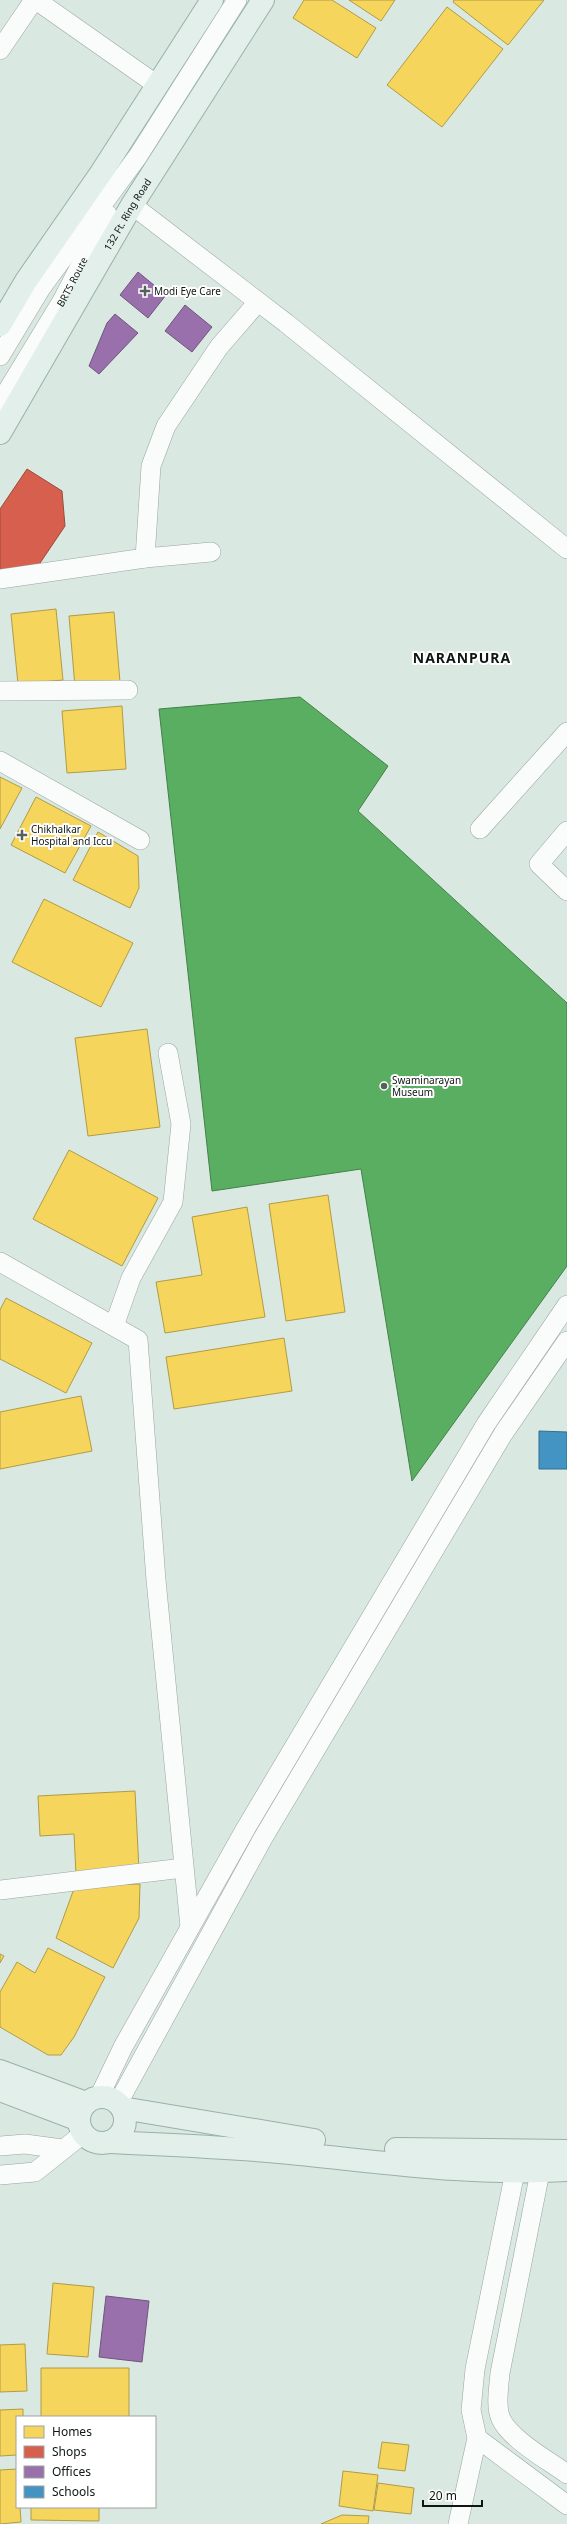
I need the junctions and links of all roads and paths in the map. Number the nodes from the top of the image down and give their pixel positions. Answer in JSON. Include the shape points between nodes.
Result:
{"nodes":[{"id":1,"x":35,"y":0,"type":"edge"},
{"id":2,"x":212,"y":0,"type":"edge"},
{"id":3,"x":237,"y":0,"type":"edge"},
{"id":4,"x":263,"y":0,"type":"edge"},
{"id":5,"x":0,"y":50,"type":"edge"},
{"id":6,"x":158,"y":85,"type":"junction"},
{"id":7,"x":138,"y":156,"type":"junction"},
{"id":8,"x":132,"y":206,"type":"junction"},
{"id":9,"x":258,"y":302,"type":"junction"},
{"id":10,"x":0,"y":325,"type":"edge"},
{"id":11,"x":0,"y":356,"type":"edge"},
{"id":12,"x":0,"y":403,"type":"edge"},
{"id":13,"x":0,"y":433,"type":"edge"},
{"id":14,"x":567,"y":549,"type":"edge"},
{"id":15,"x":211,"y":552,"type":"dead end"},
{"id":16,"x":145,"y":558,"type":"junction"},
{"id":17,"x":0,"y":579,"type":"edge"},
{"id":18,"x":128,"y":690,"type":"dead end"},
{"id":19,"x":0,"y":691,"type":"edge"},
{"id":20,"x":567,"y":732,"type":"edge"},
{"id":21,"x":0,"y":761,"type":"edge"},
{"id":22,"x":480,"y":829,"type":"dead end"},
{"id":23,"x":567,"y":830,"type":"edge"},
{"id":24,"x":140,"y":840,"type":"dead end"},
{"id":25,"x":567,"y":891,"type":"edge"},
{"id":26,"x":168,"y":1053,"type":"dead end"},
{"id":27,"x":0,"y":1262,"type":"edge"},
{"id":28,"x":567,"y":1305,"type":"edge"},
{"id":29,"x":114,"y":1326,"type":"junction"},
{"id":30,"x":567,"y":1341,"type":"edge"},
{"id":31,"x":183,"y":1868,"type":"junction"},
{"id":32,"x":0,"y":1890,"type":"edge"},
{"id":33,"x":190,"y":1927,"type":"junction"},
{"id":34,"x":0,"y":2071,"type":"edge"},
{"id":35,"x":0,"y":2090,"type":"edge"},
{"id":36,"x":98,"y":2111,"type":"junction"},
{"id":37,"x":109,"y":2142,"type":"junction"},
{"id":38,"x":0,"y":2146,"type":"edge"},
{"id":39,"x":62,"y":2149,"type":"junction"},
{"id":40,"x":567,"y":2151,"type":"edge"},
{"id":41,"x":517,"y":2162,"type":"junction"},
{"id":42,"x":543,"y":2162,"type":"junction"},
{"id":43,"x":567,"y":2170,"type":"edge"},
{"id":44,"x":0,"y":2175,"type":"edge"},
{"id":45,"x":501,"y":2419,"type":"junction"},
{"id":46,"x":477,"y":2438,"type":"junction"},
{"id":47,"x":567,"y":2474,"type":"edge"},
{"id":48,"x":567,"y":2504,"type":"edge"},
{"id":49,"x":458,"y":2524,"type":"edge"}],
"edges":[{"from":1,"to":5,"type":"street"},
{"from":1,"to":6,"type":"street"},
{"from":2,"to":6,"type":"main road"},
{"from":3,"to":7,"type":"street","name":"BRTS Route"},
{"from":4,"to":8,"type":"main road","name":"132 Ft. Ring Road"},
{"from":6,"to":10,"type":"main road","via":[[26,281]]},
{"from":7,"to":11,"type":"street","name":"BRTS Route","via":[[41,288]]},
{"from":7,"to":12,"type":"street","name":"BRTS Route","via":[[62,301]]},
{"from":8,"to":9,"type":"street"},
{"from":8,"to":13,"type":"main road","name":"132 Ft. Ring Road"},
{"from":9,"to":14,"type":"street"},
{"from":9,"to":16,"type":"street","via":[[219,347],[166,426],[152,466]]},
{"from":15,"to":16,"type":"street"},
{"from":16,"to":17,"type":"street"},
{"from":18,"to":19,"type":"street"},
{"from":20,"to":22,"type":"street"},
{"from":21,"to":24,"type":"street"},
{"from":23,"to":25,"type":"street","via":[[538,864]]},
{"from":26,"to":29,"type":"street","via":[[181,1124],[173,1202],[131,1278]]},
{"from":27,"to":29,"type":"street"},
{"from":28,"to":33,"type":"street","via":[[486,1424]]},
{"from":29,"to":31,"type":"street","via":[[138,1340],[156,1580]]},
{"from":30,"to":36,"type":"street","via":[[503,1434]]},
{"from":31,"to":32,"type":"street"},
{"from":31,"to":33,"type":"street"},
{"from":33,"to":36,"type":"street","via":[[123,2047]]},
{"from":34,"to":36,"type":"main road"},
{"from":35,"to":36,"type":"main road"},
{"from":36,"to":37,"type":"main road","via":[[95,2142]]},
{"from":36,"to":37,"type":"main road","via":[[125,2115],[124,2128]]},
{"from":36,"to":39,"type":"street"},
{"from":36,"to":41,"type":"main road","via":[[289,2138]]},
{"from":37,"to":41,"type":"main road","via":[[287,2152],[415,2166]]},
{"from":38,"to":39,"type":"street","via":[[25,2144]]},
{"from":39,"to":44,"type":"street","via":[[35,2172]]},
{"from":40,"to":42,"type":"main road"},
{"from":41,"to":42,"type":"main road"},
{"from":41,"to":46,"type":"street","via":[[475,2369],[471,2410]]},
{"from":42,"to":43,"type":"main road"},
{"from":42,"to":45,"type":"street","via":[[500,2373],[498,2398]]},
{"from":45,"to":46,"type":"street"},
{"from":45,"to":47,"type":"street","via":[[514,2436]]},
{"from":46,"to":48,"type":"street"},
{"from":46,"to":49,"type":"street"}]}
